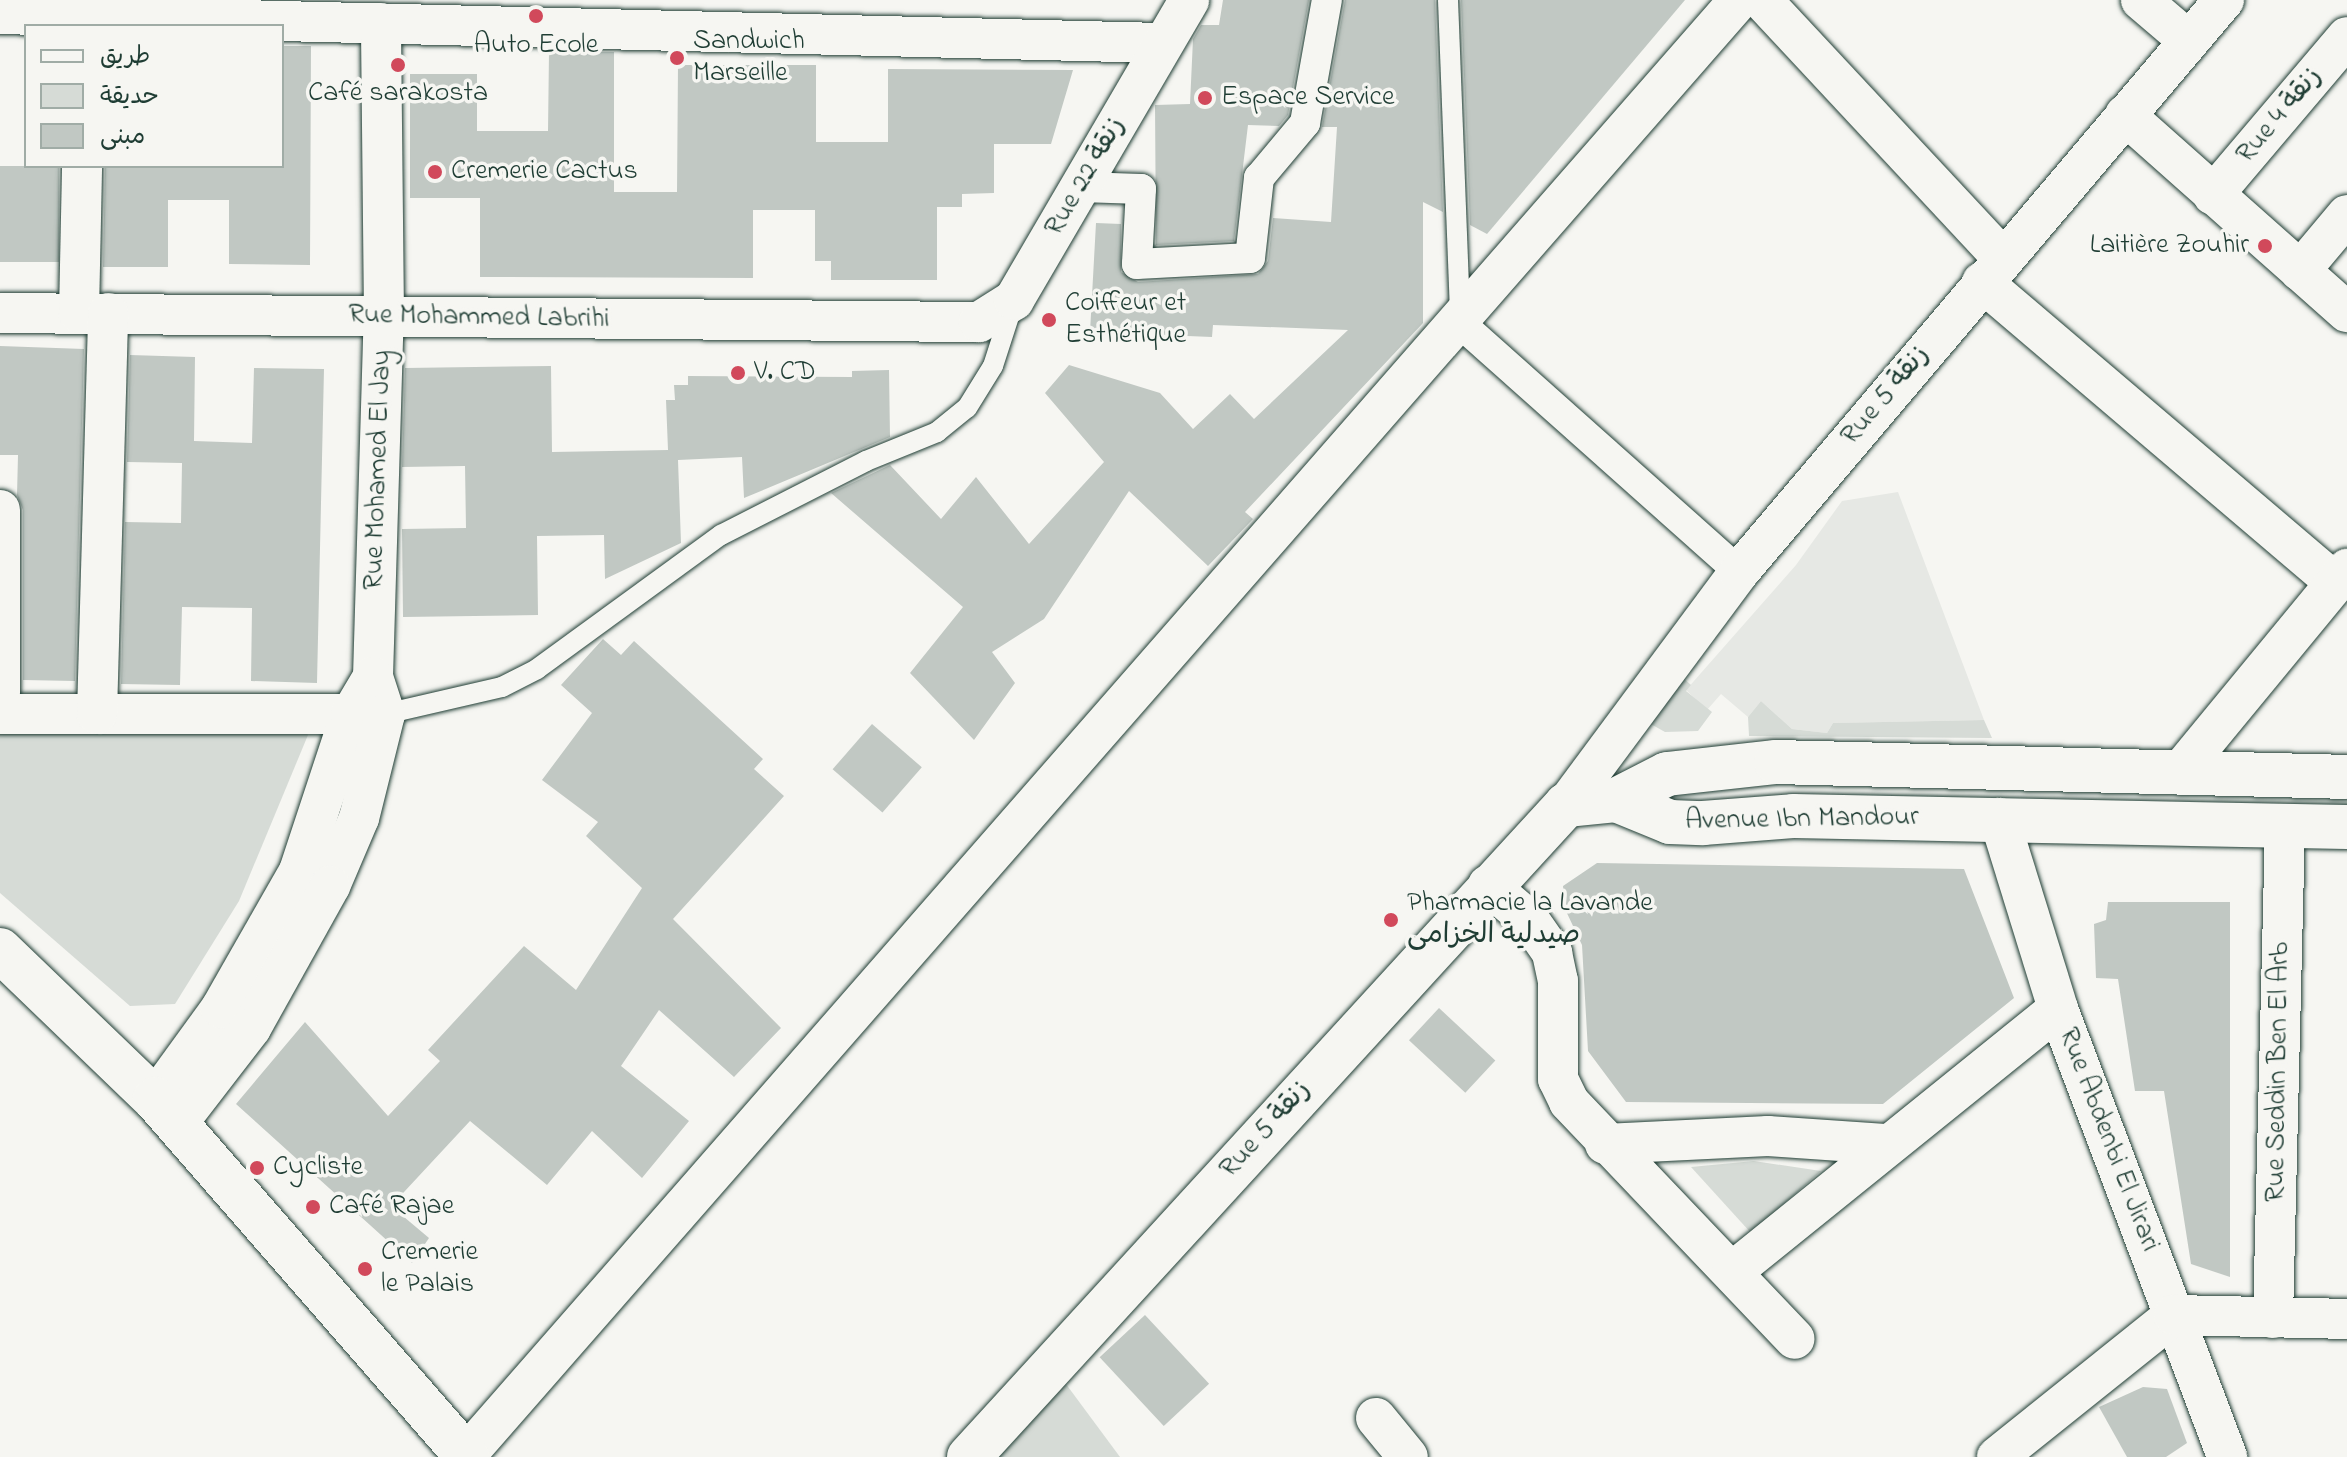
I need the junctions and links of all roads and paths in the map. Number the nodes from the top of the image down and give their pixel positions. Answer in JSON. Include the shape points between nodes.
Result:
{"nodes":[{"id":1,"x":1167,"y":0,"type":"edge"},
{"id":2,"x":1189,"y":0,"type":"edge"},
{"id":3,"x":1327,"y":0,"type":"edge"},
{"id":4,"x":1448,"y":0,"type":"edge"},
{"id":5,"x":1739,"y":0,"type":"edge"},
{"id":6,"x":1762,"y":0,"type":"edge"},
{"id":7,"x":2141,"y":0,"type":"edge"},
{"id":8,"x":2224,"y":0,"type":"edge"},
{"id":9,"x":0,"y":14,"type":"edge"},
{"id":10,"x":806,"y":16,"type":"edge"},
{"id":11,"x":84,"y":21,"type":"edge"},
{"id":12,"x":381,"y":23,"type":"junction"},
{"id":13,"x":2347,"y":37,"type":"edge"},
{"id":14,"x":2189,"y":41,"type":"junction"},
{"id":15,"x":1155,"y":43,"type":"junction"},
{"id":16,"x":2125,"y":115,"type":"junction"},
{"id":17,"x":82,"y":168,"type":"edge"},
{"id":18,"x":1081,"y":187,"type":"junction"},
{"id":19,"x":2213,"y":195,"type":"junction"},
{"id":20,"x":2347,"y":215,"type":"edge"},
{"id":21,"x":1992,"y":270,"type":"junction"},
{"id":22,"x":2300,"y":271,"type":"junction"},
{"id":23,"x":1014,"y":300,"type":"junction"},
{"id":24,"x":2347,"y":312,"type":"edge"},
{"id":25,"x":0,"y":313,"type":"edge"},
{"id":26,"x":94,"y":313,"type":"junction"},
{"id":27,"x":384,"y":316,"type":"junction"},
{"id":28,"x":1461,"y":324,"type":"junction"},
{"id":29,"x":0,"y":510,"type":"edge"},
{"id":30,"x":1739,"y":572,"type":"junction"},
{"id":31,"x":2341,"y":576,"type":"edge"},
{"id":32,"x":0,"y":693,"type":"edge"},
{"id":33,"x":0,"y":714,"type":"edge"},
{"id":34,"x":97,"y":714,"type":"junction"},
{"id":35,"x":368,"y":714,"type":"junction"},
{"id":36,"x":2178,"y":774,"type":"junction"},
{"id":37,"x":2347,"y":777,"type":"edge"},
{"id":38,"x":1616,"y":800,"type":"junction"},
{"id":39,"x":1566,"y":805,"type":"junction"},
{"id":40,"x":1999,"y":818,"type":"junction"},
{"id":41,"x":2285,"y":826,"type":"junction"},
{"id":42,"x":2347,"y":827,"type":"edge"},
{"id":43,"x":1488,"y":885,"type":"junction"},
{"id":44,"x":0,"y":950,"type":"edge"},
{"id":45,"x":2058,"y":1009,"type":"junction"},
{"id":46,"x":166,"y":1111,"type":"junction"},
{"id":47,"x":1605,"y":1144,"type":"junction"},
{"id":48,"x":1885,"y":1144,"type":"junction"},
{"id":49,"x":1732,"y":1272,"type":"junction"},
{"id":50,"x":2174,"y":1315,"type":"junction"},
{"id":51,"x":2273,"y":1318,"type":"junction"},
{"id":52,"x":2347,"y":1319,"type":"edge"},
{"id":53,"x":1795,"y":1339,"type":"dead end"},
{"id":54,"x":1376,"y":1418,"type":"dead end"},
{"id":55,"x":467,"y":1456,"type":"edge"},
{"id":56,"x":969,"y":1457,"type":"edge"},
{"id":57,"x":1408,"y":1457,"type":"edge"},
{"id":58,"x":1997,"y":1457,"type":"edge"},
{"id":59,"x":2227,"y":1457,"type":"edge"}],
"edges":[{"from":1,"to":15,"type":"street"},
{"from":2,"to":15,"type":"street","name":"Rue 22 زنقة"},
{"from":3,"to":18,"type":"street","via":[[1305,123],[1259,178],[1250,258],[1137,264],[1141,189]]},
{"from":4,"to":28,"type":"lane"},
{"from":5,"to":28,"type":"street"},
{"from":6,"to":21,"type":"street"},
{"from":7,"to":14,"type":"street"},
{"from":8,"to":14,"type":"street","name":"Rue 5 زنقة"},
{"from":9,"to":11,"type":"street"},
{"from":10,"to":12,"type":"street"},
{"from":10,"to":15,"type":"street"},
{"from":11,"to":12,"type":"street"},
{"from":12,"to":27,"type":"street","name":"Rue Mohamed El Jay"},
{"from":13,"to":19,"type":"street","name":"Rue 4 زنقة"},
{"from":14,"to":16,"type":"street","name":"Rue 5 زنقة"},
{"from":15,"to":18,"type":"street","name":"Rue 22 زنقة"},
{"from":16,"to":19,"type":"street"},
{"from":16,"to":21,"type":"street","name":"Rue 5 زنقة"},
{"from":17,"to":26,"type":"street"},
{"from":18,"to":23,"type":"street","name":"Rue 22 زنقة"},
{"from":19,"to":22,"type":"street"},
{"from":20,"to":22,"type":"street"},
{"from":21,"to":30,"type":"street","name":"Rue 5 زنقة"},
{"from":21,"to":31,"type":"street"},
{"from":22,"to":24,"type":"street"},
{"from":23,"to":27,"type":"street","name":"Rue Mohammed Labrihi","via":[[997,314],[959,325]]},
{"from":23,"to":35,"type":"lane","via":[[993,366],[967,408],[937,432],[866,461],[721,535],[537,669],[502,687]]},
{"from":25,"to":26,"type":"street","name":"Rue Mohammed Labrihi"},
{"from":26,"to":27,"type":"street","name":"Rue Mohammed Labrihi"},
{"from":26,"to":34,"type":"street"},
{"from":27,"to":35,"type":"street","name":"Rue Mohamed El Jay"},
{"from":28,"to":30,"type":"street"},
{"from":28,"to":55,"type":"street"},
{"from":29,"to":32,"type":"street"},
{"from":30,"to":39,"type":"street","name":"Rue 5 زنقة"},
{"from":31,"to":36,"type":"street"},
{"from":33,"to":34,"type":"street"},
{"from":34,"to":35,"type":"street"},
{"from":35,"to":46,"type":"street","name":"Rue Mohamed El Jay","via":[[359,818],[291,965]]},
{"from":36,"to":37,"type":"street","name":"Avenue Ibn Mandour"},
{"from":36,"to":38,"type":"street","name":"Avenue Ibn Mandour","via":[[1776,762],[1667,774]]},
{"from":38,"to":39,"type":"street"},
{"from":38,"to":40,"type":"street","name":"Avenue Ibn Mandour","via":[[1681,822],[1793,816]]},
{"from":39,"to":43,"type":"street","name":"Rue 5 زنقة"},
{"from":40,"to":41,"type":"street","name":"Avenue Ibn Mandour"},
{"from":40,"to":45,"type":"street","name":"Rue Abdenbi El Jirari"},
{"from":41,"to":42,"type":"street","name":"Avenue Ibn Mandour"},
{"from":41,"to":51,"type":"street","name":"Rue Seddin Ben El Arb"},
{"from":43,"to":47,"type":"street","via":[[1530,921],[1552,953],[1558,981],[1558,1079],[1569,1102]]},
{"from":43,"to":56,"type":"street","name":"Rue 5 زنقة"},
{"from":44,"to":46,"type":"street"},
{"from":45,"to":48,"type":"street"},
{"from":45,"to":50,"type":"street","name":"Rue Abdenbi El Jirari"},
{"from":46,"to":55,"type":"street"},
{"from":47,"to":48,"type":"street","via":[[1768,1136]]},
{"from":47,"to":49,"type":"street"},
{"from":48,"to":49,"type":"street"},
{"from":49,"to":53,"type":"street"},
{"from":50,"to":51,"type":"street"},
{"from":50,"to":58,"type":"street"},
{"from":50,"to":59,"type":"street","name":"Rue Abdenbi El Jirari"},
{"from":51,"to":52,"type":"street"},
{"from":54,"to":57,"type":"street"}]}
